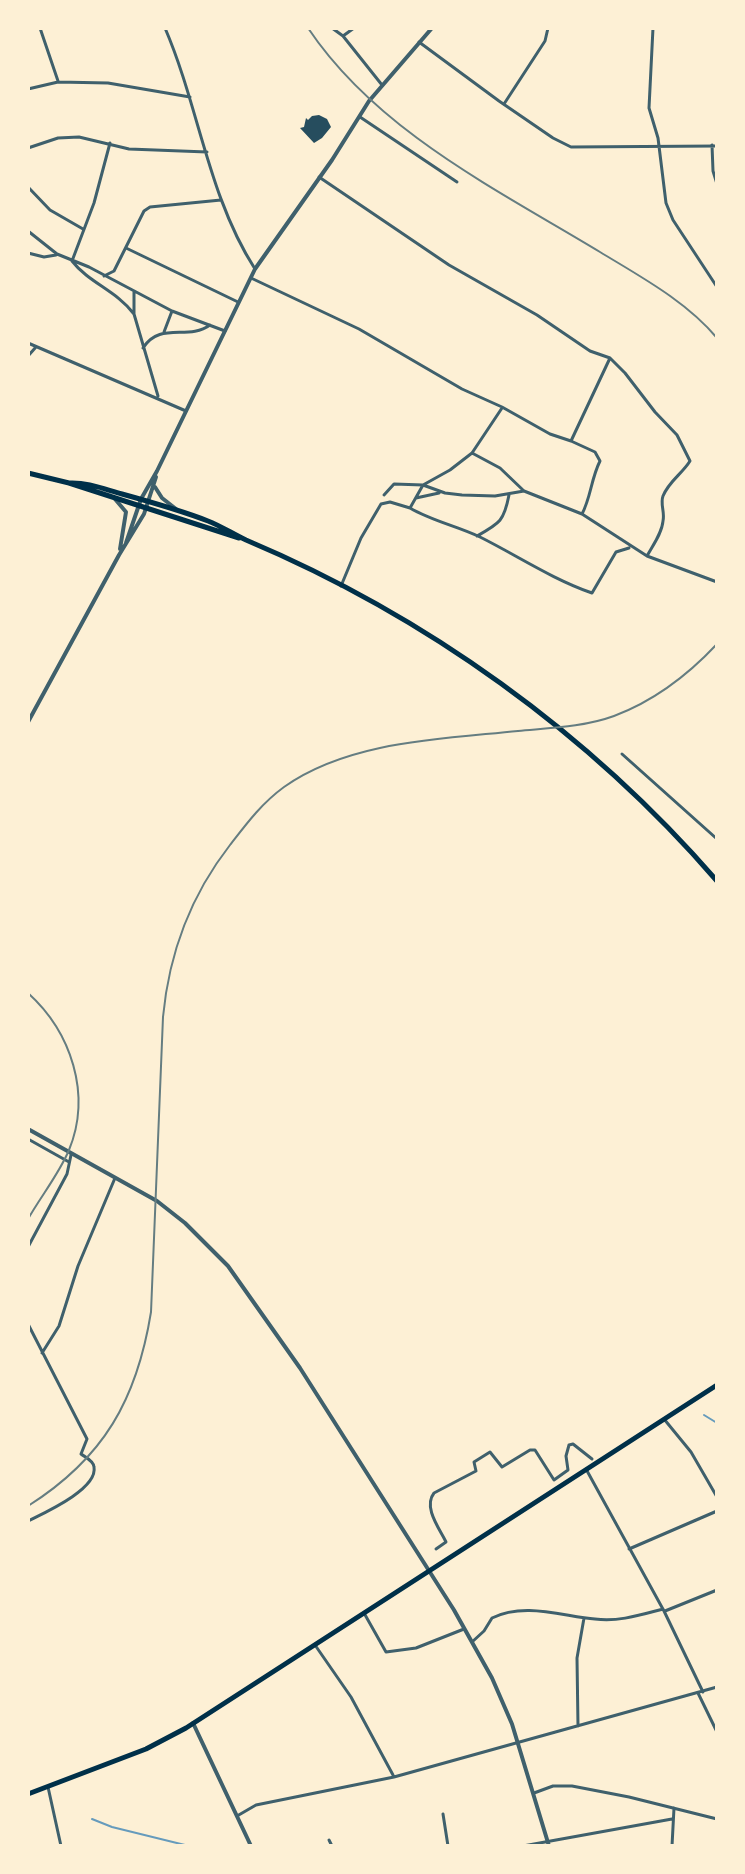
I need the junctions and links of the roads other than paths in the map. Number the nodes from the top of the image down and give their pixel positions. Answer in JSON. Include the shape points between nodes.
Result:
{"nodes":[{"id":1,"x":40,"y":28,"type":"edge"},
{"id":2,"x":165,"y":28,"type":"edge"},
{"id":3,"x":332,"y":28,"type":"edge"},
{"id":4,"x":354,"y":28,"type":"edge"},
{"id":5,"x":432,"y":28,"type":"edge"},
{"id":6,"x":548,"y":28,"type":"edge"},
{"id":7,"x":653,"y":28,"type":"edge"},
{"id":8,"x":343,"y":36,"type":"junction"},
{"id":9,"x":419,"y":42,"type":"junction"},
{"id":10,"x":58,"y":82,"type":"junction"},
{"id":11,"x":383,"y":86,"type":"junction"},
{"id":12,"x":28,"y":89,"type":"edge"},
{"id":13,"x":191,"y":97,"type":"junction"},
{"id":14,"x":504,"y":104,"type":"junction"},
{"id":15,"x":360,"y":117,"type":"junction"},
{"id":16,"x":110,"y":143,"type":"junction"},
{"id":17,"x":715,"y":146,"type":"edge"},
{"id":18,"x":28,"y":148,"type":"edge"},
{"id":19,"x":659,"y":148,"type":"junction"},
{"id":20,"x":207,"y":152,"type":"junction"},
{"id":21,"x":319,"y":177,"type":"junction"},
{"id":22,"x":457,"y":182,"type":"dead end"},
{"id":23,"x":717,"y":184,"type":"edge"},
{"id":24,"x":28,"y":187,"type":"edge"},
{"id":25,"x":221,"y":200,"type":"junction"},
{"id":26,"x":83,"y":229,"type":"junction"},
{"id":27,"x":28,"y":231,"type":"edge"},
{"id":28,"x":126,"y":248,"type":"junction"},
{"id":29,"x":28,"y":253,"type":"edge"},
{"id":30,"x":57,"y":254,"type":"junction"},
{"id":31,"x":72,"y":261,"type":"junction"},
{"id":32,"x":255,"y":269,"type":"junction"},
{"id":33,"x":114,"y":271,"type":"junction"},
{"id":34,"x":104,"y":276,"type":"junction"},
{"id":35,"x":251,"y":278,"type":"junction"},
{"id":36,"x":115,"y":282,"type":"junction"},
{"id":37,"x":717,"y":287,"type":"edge"},
{"id":38,"x":134,"y":292,"type":"junction"},
{"id":39,"x":239,"y":302,"type":"junction"},
{"id":40,"x":172,"y":311,"type":"junction"},
{"id":41,"x":134,"y":314,"type":"junction"},
{"id":42,"x":210,"y":325,"type":"junction"},
{"id":43,"x":225,"y":331,"type":"junction"},
{"id":44,"x":164,"y":332,"type":"junction"},
{"id":45,"x":28,"y":343,"type":"edge"},
{"id":46,"x":36,"y":347,"type":"junction"},
{"id":47,"x":143,"y":348,"type":"junction"},
{"id":48,"x":28,"y":356,"type":"edge"},
{"id":49,"x":610,"y":358,"type":"junction"},
{"id":50,"x":158,"y":397,"type":"junction"},
{"id":51,"x":502,"y":407,"type":"junction"},
{"id":52,"x":186,"y":411,"type":"junction"},
{"id":53,"x":571,"y":441,"type":"junction"},
{"id":54,"x":472,"y":453,"type":"junction"},
{"id":55,"x":157,"y":471,"type":"junction"},
{"id":56,"x":28,"y":473,"type":"edge"},
{"id":57,"x":69,"y":483,"type":"junction"},
{"id":58,"x":154,"y":485,"type":"junction"},
{"id":59,"x":423,"y":485,"type":"junction"},
{"id":60,"x":524,"y":491,"type":"junction"},
{"id":61,"x":444,"y":492,"type":"junction"},
{"id":62,"x":384,"y":495,"type":"dead end"},
{"id":63,"x":509,"y":495,"type":"junction"},
{"id":64,"x":113,"y":498,"type":"junction"},
{"id":65,"x":416,"y":498,"type":"junction"},
{"id":66,"x":140,"y":502,"type":"junction"},
{"id":67,"x":147,"y":505,"type":"junction"},
{"id":68,"x":410,"y":508,"type":"junction"},
{"id":69,"x":180,"y":512,"type":"junction"},
{"id":70,"x":582,"y":514,"type":"junction"},
{"id":71,"x":477,"y":536,"type":"junction"},
{"id":72,"x":615,"y":537,"type":"junction"},
{"id":73,"x":244,"y":539,"type":"junction"},
{"id":74,"x":126,"y":543,"type":"junction"},
{"id":75,"x":632,"y":548,"type":"junction"},
{"id":76,"x":616,"y":552,"type":"junction"},
{"id":77,"x":119,"y":555,"type":"junction"},
{"id":78,"x":647,"y":556,"type":"junction"},
{"id":79,"x":717,"y":582,"type":"edge"},
{"id":80,"x":341,"y":586,"type":"junction"},
{"id":81,"x":28,"y":722,"type":"edge"},
{"id":82,"x":622,"y":754,"type":"dead end"},
{"id":83,"x":717,"y":839,"type":"edge"},
{"id":84,"x":717,"y":881,"type":"edge"},
{"id":85,"x":28,"y":1129,"type":"edge"},
{"id":86,"x":28,"y":1139,"type":"edge"},
{"id":87,"x":71,"y":1155,"type":"junction"},
{"id":88,"x":69,"y":1162,"type":"junction"},
{"id":89,"x":115,"y":1178,"type":"junction"},
{"id":90,"x":28,"y":1247,"type":"edge"},
{"id":91,"x":28,"y":1324,"type":"edge"},
{"id":92,"x":42,"y":1353,"type":"junction"},
{"id":93,"x":717,"y":1385,"type":"edge"},
{"id":94,"x":664,"y":1419,"type":"junction"},
{"id":95,"x":592,"y":1459,"type":"dead end"},
{"id":96,"x":586,"y":1469,"type":"junction"},
{"id":97,"x":717,"y":1497,"type":"edge"},
{"id":98,"x":717,"y":1511,"type":"edge"},
{"id":99,"x":28,"y":1521,"type":"edge"},
{"id":100,"x":436,"y":1549,"type":"dead end"},
{"id":101,"x":628,"y":1549,"type":"junction"},
{"id":102,"x":428,"y":1573,"type":"junction"},
{"id":103,"x":717,"y":1590,"type":"edge"},
{"id":104,"x":664,"y":1610,"type":"junction"},
{"id":105,"x":364,"y":1613,"type":"junction"},
{"id":106,"x":584,"y":1617,"type":"junction"},
{"id":107,"x":464,"y":1629,"type":"junction"},
{"id":108,"x":472,"y":1642,"type":"junction"},
{"id":109,"x":315,"y":1645,"type":"junction"},
{"id":110,"x":717,"y":1687,"type":"edge"},
{"id":111,"x":701,"y":1692,"type":"junction"},
{"id":112,"x":193,"y":1723,"type":"junction"},
{"id":113,"x":578,"y":1726,"type":"junction"},
{"id":114,"x":717,"y":1732,"type":"edge"},
{"id":115,"x":517,"y":1742,"type":"junction"},
{"id":116,"x":394,"y":1777,"type":"junction"},
{"id":117,"x":48,"y":1786,"type":"junction"},
{"id":118,"x":534,"y":1793,"type":"junction"},
{"id":119,"x":28,"y":1794,"type":"edge"},
{"id":120,"x":674,"y":1808,"type":"junction"},
{"id":121,"x":443,"y":1814,"type":"dead end"},
{"id":122,"x":237,"y":1816,"type":"junction"},
{"id":123,"x":672,"y":1819,"type":"junction"},
{"id":124,"x":717,"y":1819,"type":"edge"},
{"id":125,"x":329,"y":1840,"type":"dead end"},
{"id":126,"x":548,"y":1844,"type":"edge"},
{"id":127,"x":61,"y":1846,"type":"edge"},
{"id":128,"x":251,"y":1846,"type":"edge"},
{"id":129,"x":332,"y":1846,"type":"edge"},
{"id":130,"x":448,"y":1846,"type":"edge"},
{"id":131,"x":523,"y":1846,"type":"edge"},
{"id":132,"x":672,"y":1846,"type":"edge"}],
"edges":[{"from":1,"to":10,"type":"street"},
{"from":2,"to":13,"type":"street"},
{"from":3,"to":8,"type":"street"},
{"from":4,"to":8,"type":"street"},
{"from":5,"to":9,"type":"street"},
{"from":6,"to":14,"type":"street"},
{"from":7,"to":19,"type":"street","via":[[649,108]]},
{"from":8,"to":11,"type":"street"},
{"from":9,"to":11,"type":"street"},
{"from":9,"to":14,"type":"street"},
{"from":10,"to":12,"type":"street"},
{"from":10,"to":13,"type":"street","via":[[108,83]]},
{"from":11,"to":15,"type":"street"},
{"from":13,"to":20,"type":"street"},
{"from":14,"to":19,"type":"street","via":[[571,147]]},
{"from":15,"to":21,"type":"street"},
{"from":15,"to":22,"type":"street"},
{"from":16,"to":18,"type":"street","via":[[58,138]]},
{"from":16,"to":20,"type":"street","via":[[129,149]]},
{"from":16,"to":26,"type":"street"},
{"from":17,"to":19,"type":"street"},
{"from":17,"to":23,"type":"street"},
{"from":19,"to":37,"type":"street","via":[[669,211]]},
{"from":20,"to":25,"type":"street"},
{"from":21,"to":32,"type":"street"},
{"from":21,"to":49,"type":"street","via":[[449,265]]},
{"from":24,"to":26,"type":"street","via":[[50,210]]},
{"from":25,"to":28,"type":"street","via":[[150,207]]},
{"from":25,"to":32,"type":"street"},
{"from":26,"to":31,"type":"street"},
{"from":27,"to":30,"type":"street"},
{"from":28,"to":33,"type":"street"},
{"from":28,"to":39,"type":"street"},
{"from":29,"to":30,"type":"street"},
{"from":30,"to":31,"type":"street"},
{"from":31,"to":34,"type":"street"},
{"from":31,"to":41,"type":"street"},
{"from":32,"to":35,"type":"street"},
{"from":33,"to":34,"type":"street"},
{"from":33,"to":36,"type":"street"},
{"from":34,"to":36,"type":"street"},
{"from":35,"to":39,"type":"street"},
{"from":35,"to":51,"type":"street","via":[[359,329]]},
{"from":36,"to":38,"type":"street"},
{"from":38,"to":40,"type":"street"},
{"from":38,"to":41,"type":"street"},
{"from":39,"to":43,"type":"street"},
{"from":40,"to":42,"type":"street"},
{"from":40,"to":44,"type":"street"},
{"from":41,"to":47,"type":"street"},
{"from":42,"to":43,"type":"street"},
{"from":42,"to":44,"type":"street","via":[[203,331]]},
{"from":43,"to":52,"type":"street"},
{"from":44,"to":47,"type":"street"},
{"from":45,"to":46,"type":"street"},
{"from":46,"to":48,"type":"street"},
{"from":46,"to":50,"type":"street"},
{"from":47,"to":50,"type":"street"},
{"from":49,"to":53,"type":"street"},
{"from":49,"to":78,"type":"street","via":[[677,435],[690,461],[661,500],[661,529]]},
{"from":50,"to":52,"type":"street"},
{"from":51,"to":53,"type":"street"},
{"from":51,"to":54,"type":"street"},
{"from":52,"to":55,"type":"street"},
{"from":53,"to":70,"type":"street","via":[[595,452],[600,461]]},
{"from":54,"to":59,"type":"street"},
{"from":54,"to":60,"type":"street","via":[[500,468]]},
{"from":55,"to":58,"type":"street"},
{"from":55,"to":66,"type":"street"},
{"from":56,"to":57,"type":"main road"},
{"from":57,"to":64,"type":"main road"},
{"from":57,"to":66,"type":"main road"},
{"from":58,"to":67,"type":"street"},
{"from":58,"to":69,"type":"street"},
{"from":59,"to":61,"type":"street"},
{"from":59,"to":62,"type":"street","via":[[394,484]]},
{"from":59,"to":65,"type":"street"},
{"from":60,"to":63,"type":"street"},
{"from":60,"to":70,"type":"street"},
{"from":61,"to":63,"type":"street"},
{"from":61,"to":65,"type":"street"},
{"from":63,"to":71,"type":"street","via":[[499,523]]},
{"from":64,"to":66,"type":"main road"},
{"from":64,"to":77,"type":"street","via":[[126,512]]},
{"from":65,"to":68,"type":"street"},
{"from":66,"to":67,"type":"main road"},
{"from":66,"to":74,"type":"street"},
{"from":67,"to":69,"type":"main road"},
{"from":67,"to":73,"type":"main road"},
{"from":67,"to":74,"type":"street"},
{"from":68,"to":71,"type":"street"},
{"from":68,"to":80,"type":"street","via":[[381,504]]},
{"from":69,"to":73,"type":"main road"},
{"from":70,"to":72,"type":"street"},
{"from":71,"to":76,"type":"street","via":[[592,593]]},
{"from":72,"to":75,"type":"street"},
{"from":72,"to":76,"type":"street"},
{"from":73,"to":80,"type":"main road"},
{"from":74,"to":77,"type":"street"},
{"from":75,"to":76,"type":"street"},
{"from":75,"to":78,"type":"street"},
{"from":77,"to":81,"type":"street"},
{"from":78,"to":79,"type":"street"},
{"from":80,"to":84,"type":"main road","via":[[438,641],[552,721],[637,797]]},
{"from":82,"to":83,"type":"street"},
{"from":85,"to":87,"type":"street"},
{"from":86,"to":88,"type":"street"},
{"from":87,"to":88,"type":"street"},
{"from":87,"to":89,"type":"street"},
{"from":88,"to":90,"type":"street"},
{"from":89,"to":92,"type":"street","via":[[59,1326]]},
{"from":89,"to":102,"type":"street","via":[[157,1201],[228,1266],[284,1343]]},
{"from":91,"to":92,"type":"street"},
{"from":92,"to":99,"type":"street","via":[[87,1439],[81,1454],[95,1467],[78,1493]]},
{"from":93,"to":94,"type":"main road"},
{"from":94,"to":96,"type":"main road"},
{"from":94,"to":97,"type":"street"},
{"from":95,"to":100,"type":"street","via":[[569,1445],[568,1470],[554,1480],[535,1450],[502,1467],[486,1452],[474,1462],[476,1471],[429,1498],[446,1542]]},
{"from":96,"to":101,"type":"street"},
{"from":96,"to":102,"type":"main road"},
{"from":98,"to":101,"type":"street"},
{"from":101,"to":104,"type":"street"},
{"from":102,"to":105,"type":"main road"},
{"from":102,"to":107,"type":"street"},
{"from":103,"to":104,"type":"street"},
{"from":104,"to":106,"type":"street","via":[[627,1619]]},
{"from":104,"to":111,"type":"street"},
{"from":105,"to":107,"type":"street","via":[[386,1652],[416,1648]]},
{"from":105,"to":109,"type":"main road"},
{"from":106,"to":108,"type":"street","via":[[516,1611],[492,1618]]},
{"from":106,"to":113,"type":"street","via":[[577,1658]]},
{"from":107,"to":108,"type":"street"},
{"from":108,"to":115,"type":"street"},
{"from":109,"to":112,"type":"main road"},
{"from":109,"to":116,"type":"street","via":[[351,1697]]},
{"from":110,"to":111,"type":"street"},
{"from":111,"to":113,"type":"street"},
{"from":111,"to":114,"type":"street"},
{"from":112,"to":117,"type":"main road","via":[[146,1749]]},
{"from":112,"to":122,"type":"street"},
{"from":113,"to":115,"type":"street"},
{"from":115,"to":116,"type":"street"},
{"from":115,"to":118,"type":"street"},
{"from":116,"to":122,"type":"street","via":[[256,1805]]},
{"from":117,"to":119,"type":"main road"},
{"from":117,"to":127,"type":"street"},
{"from":118,"to":120,"type":"street","via":[[572,1786]]},
{"from":118,"to":126,"type":"street"},
{"from":120,"to":123,"type":"street"},
{"from":120,"to":124,"type":"street"},
{"from":121,"to":130,"type":"street"},
{"from":122,"to":128,"type":"street"},
{"from":123,"to":126,"type":"street"},
{"from":123,"to":132,"type":"street"},
{"from":125,"to":129,"type":"street"},
{"from":126,"to":131,"type":"street"}]}
